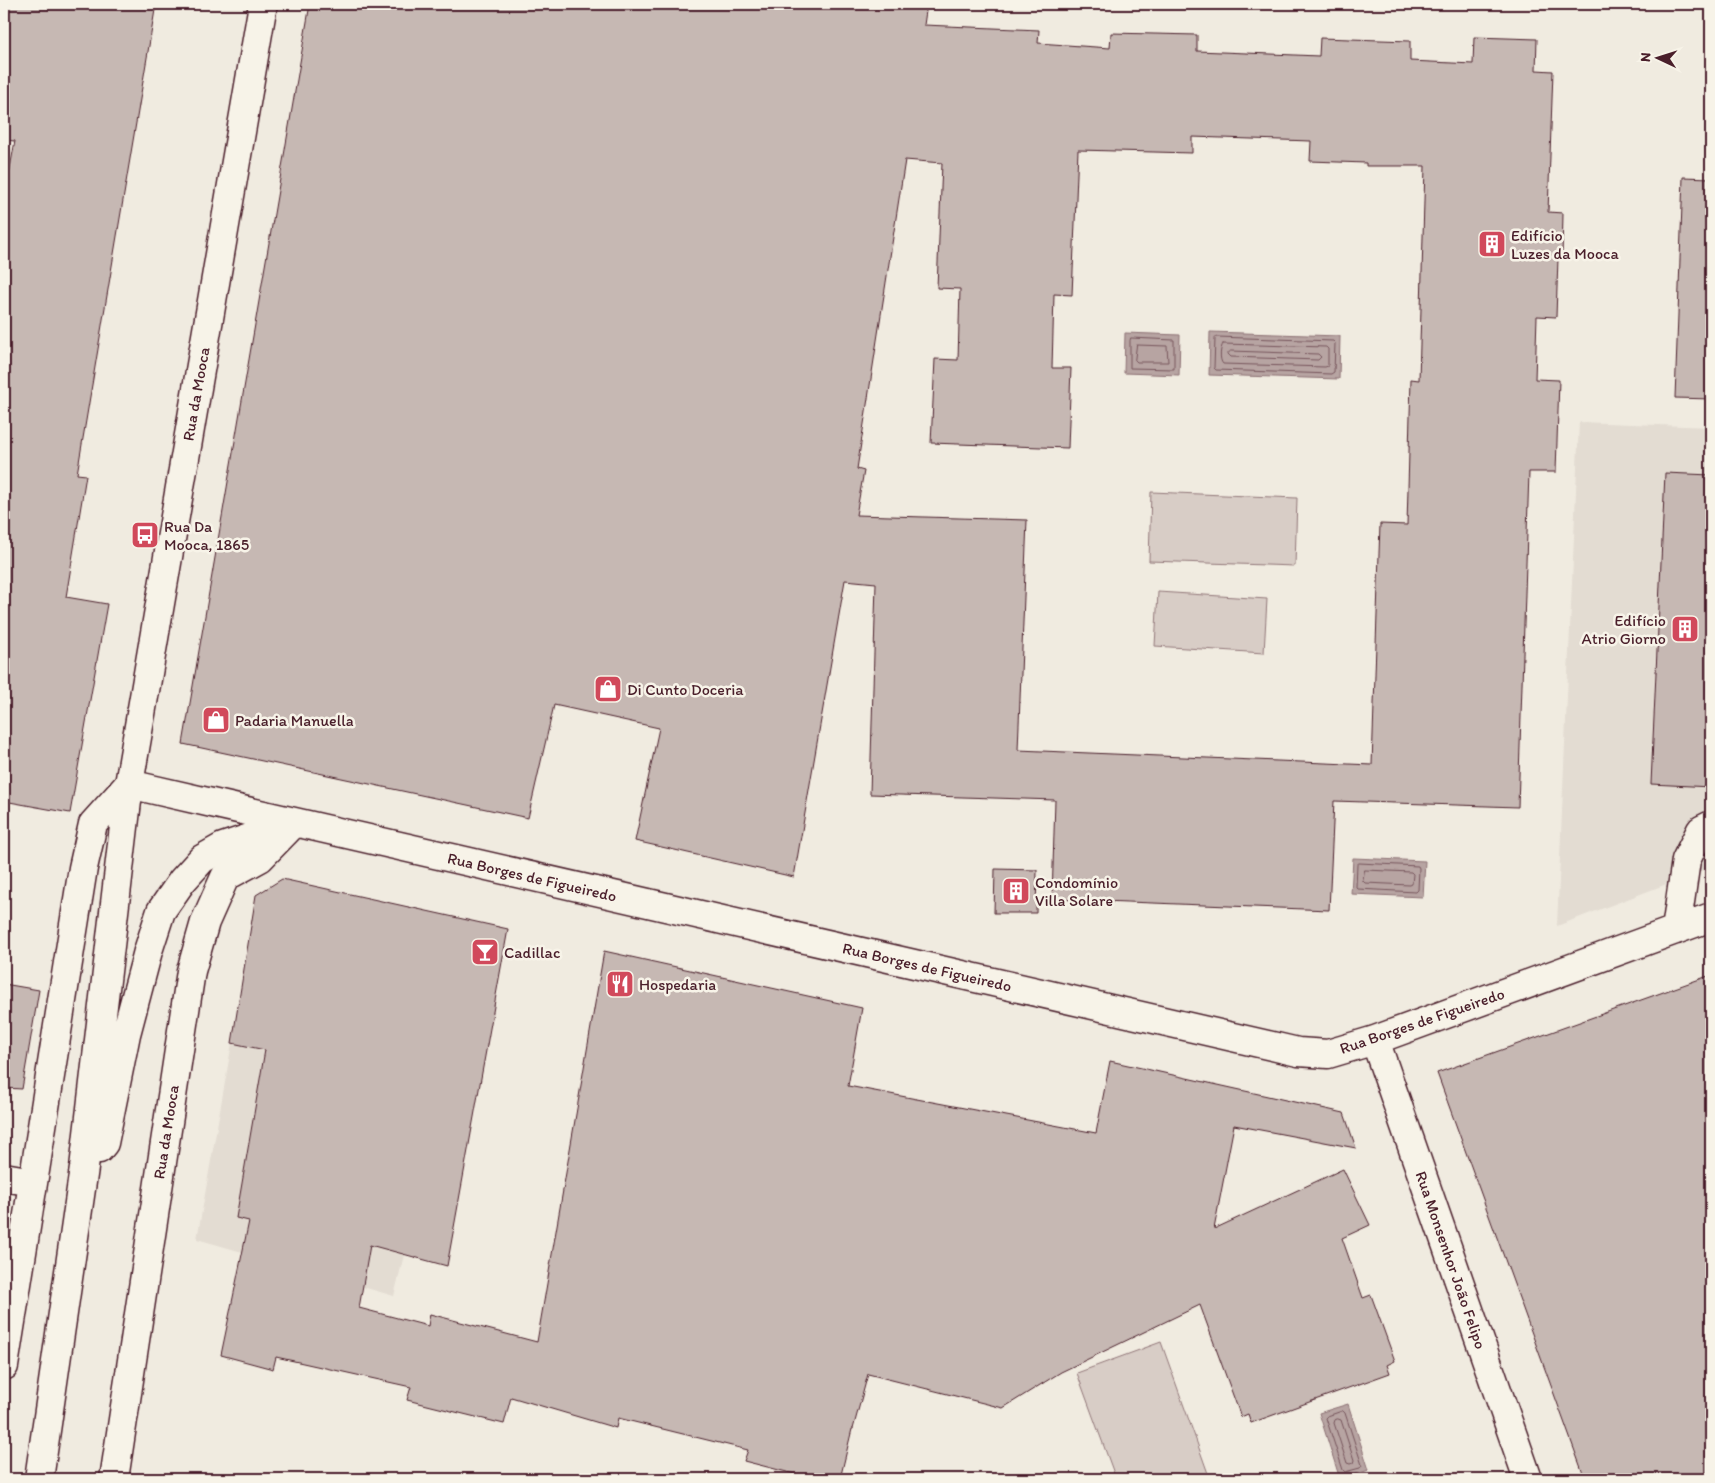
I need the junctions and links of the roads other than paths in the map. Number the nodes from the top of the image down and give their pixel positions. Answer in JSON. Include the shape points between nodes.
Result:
{"nodes":[{"id":1,"x":263,"y":4,"type":"edge"},
{"id":2,"x":129,"y":784,"type":"junction"},
{"id":3,"x":294,"y":823,"type":"junction"},
{"id":4,"x":1711,"y":825,"type":"edge"},
{"id":5,"x":1711,"y":917,"type":"edge"},
{"id":6,"x":1676,"y":930,"type":"junction"},
{"id":7,"x":1375,"y":1040,"type":"junction"},
{"id":8,"x":84,"y":1168,"type":"junction"},
{"id":9,"x":4,"y":1177,"type":"edge"},
{"id":10,"x":33,"y":1182,"type":"junction"},
{"id":11,"x":4,"y":1366,"type":"edge"},
{"id":12,"x":39,"y":1479,"type":"edge"},
{"id":13,"x":114,"y":1479,"type":"edge"},
{"id":14,"x":1528,"y":1479,"type":"edge"}],
"edges":[{"from":1,"to":2,"type":"street","name":"Rua da Mooca"},
{"from":2,"to":3,"type":"street","name":"Rua Borges de Figueiredo"},
{"from":2,"to":8,"type":"street","name":"Rua da Mooca"},
{"from":2,"to":10,"type":"street","via":[[93,824],[90,833]]},
{"from":3,"to":7,"type":"street","name":"Rua Borges de Figueiredo","via":[[1298,1052],[1328,1054]]},
{"from":3,"to":8,"type":"street","via":[[223,846],[202,859],[161,911],[126,1034],[104,1143]]},
{"from":3,"to":13,"type":"street","name":"Rua da Mooca","via":[[260,858],[225,877],[205,922],[190,971]]},
{"from":4,"to":6,"type":"street","via":[[1701,830],[1686,860]]},
{"from":5,"to":6,"type":"street","name":"Rua Borges de Figueiredo"},
{"from":6,"to":7,"type":"street","name":"Rua Borges de Figueiredo"},
{"from":7,"to":14,"type":"street","name":"Rua Monsenhor João Felipo"},
{"from":8,"to":12,"type":"street","name":"Rua da Mooca"},
{"from":9,"to":10,"type":"street"},
{"from":10,"to":11,"type":"street"}]}
